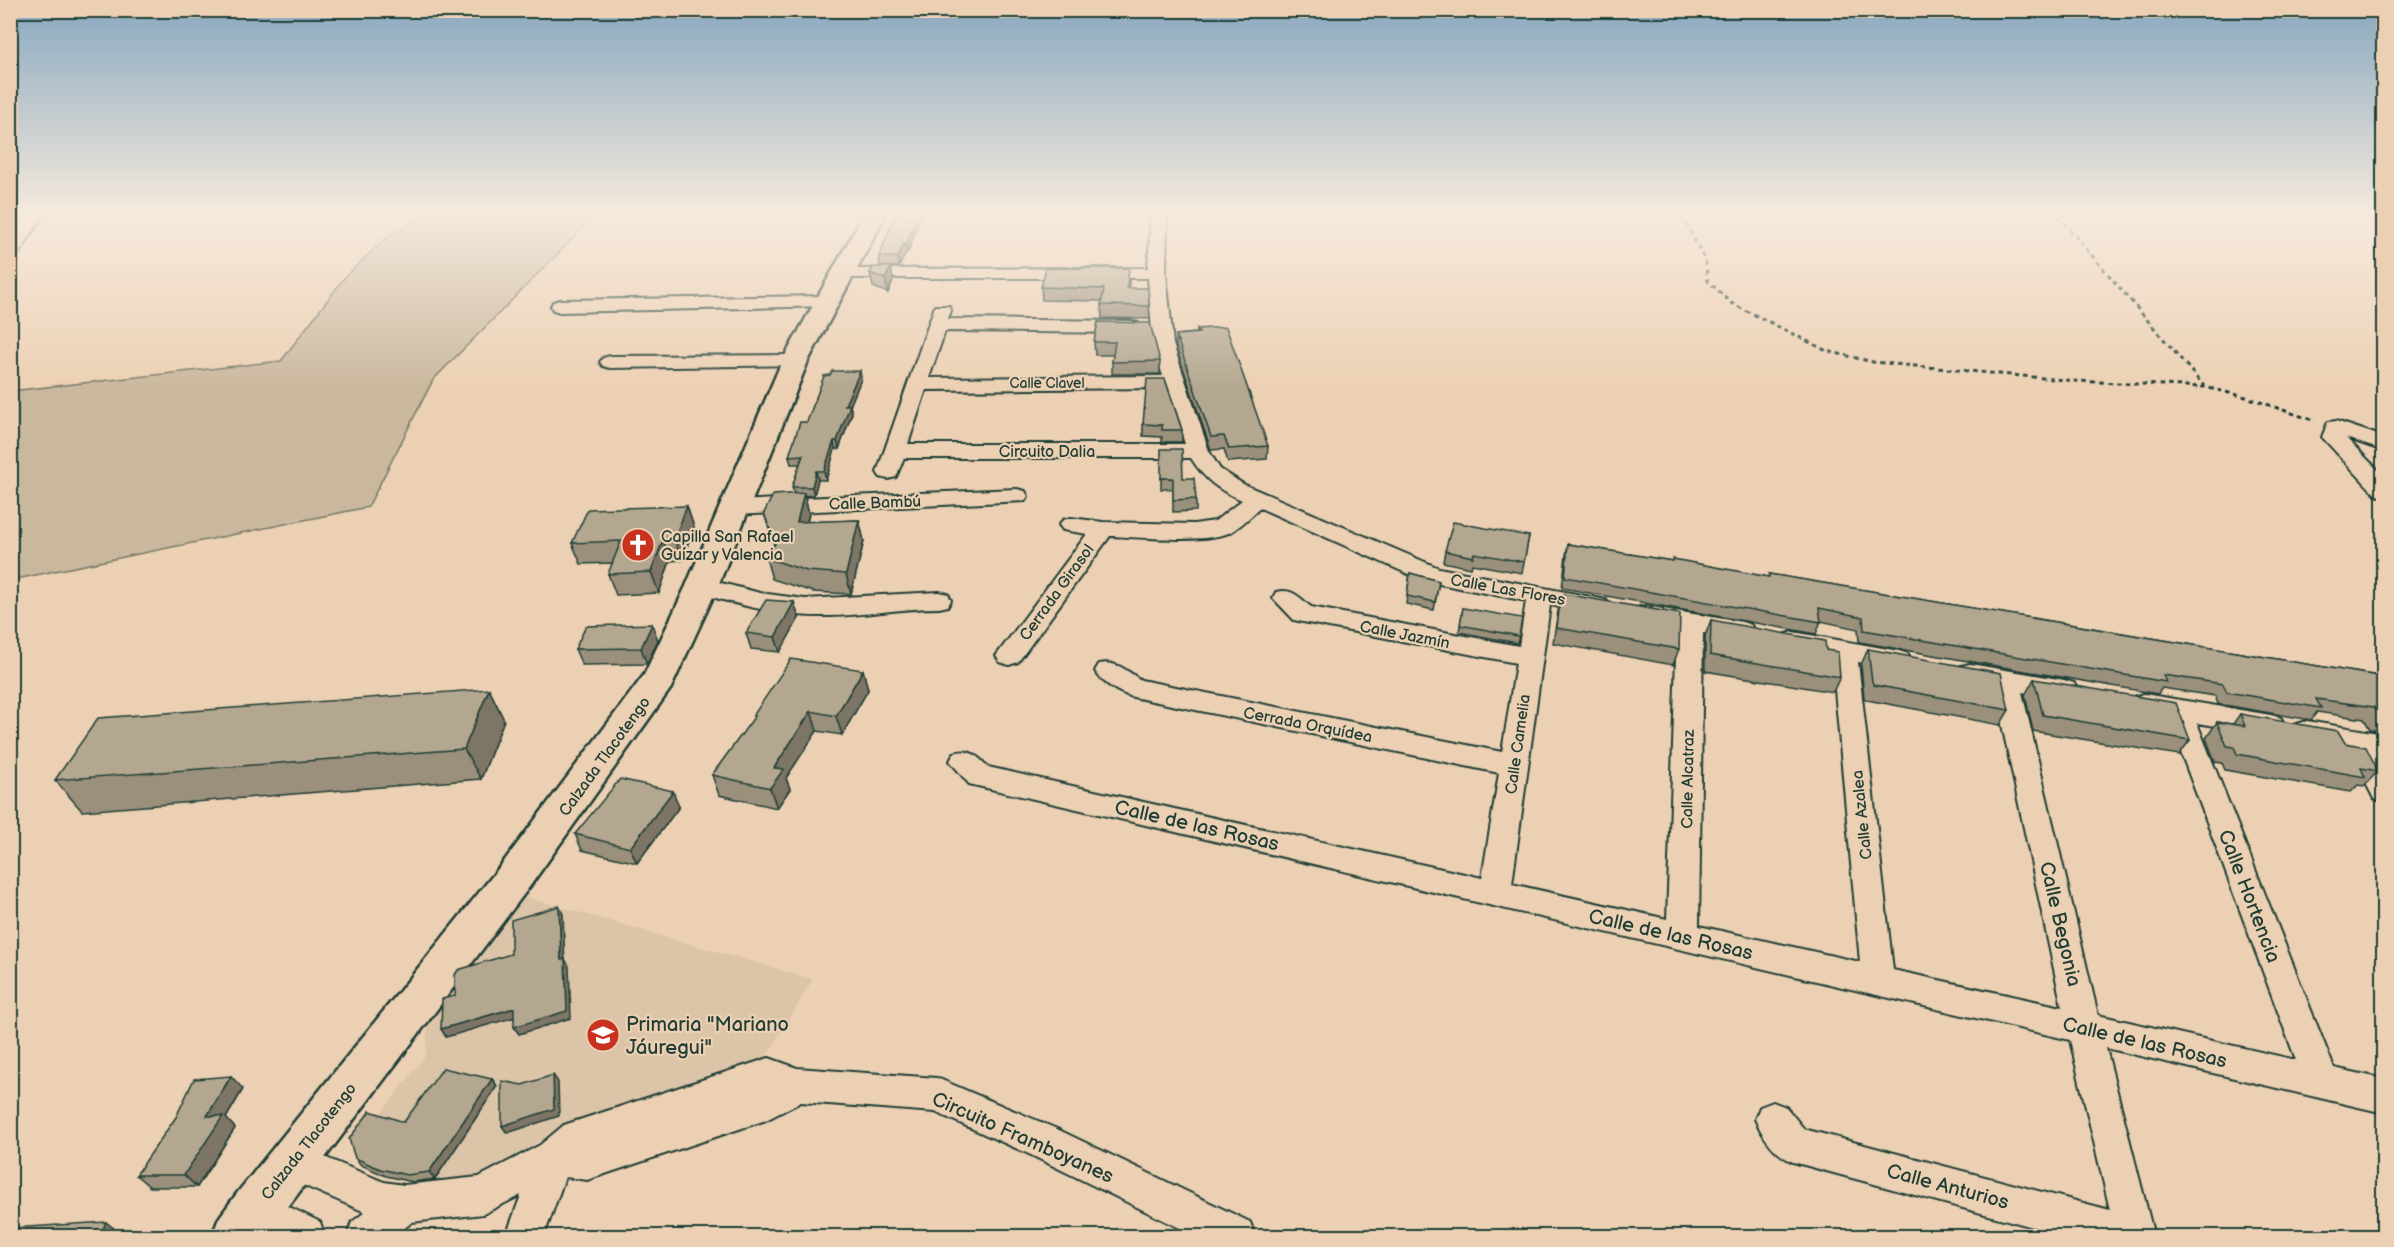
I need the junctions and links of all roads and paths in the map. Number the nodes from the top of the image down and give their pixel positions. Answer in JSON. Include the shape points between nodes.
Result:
{"nodes":[{"id":1,"x":842,"y":274,"type":"edge"},
{"id":2,"x":950,"y":274,"type":"edge"},
{"id":3,"x":1157,"y":274,"type":"edge"},
{"id":4,"x":1707,"y":274,"type":"edge"},
{"id":5,"x":2108,"y":274,"type":"edge"},
{"id":6,"x":840,"y":278,"type":"junction"},
{"id":7,"x":560,"y":306,"type":"dead end"},
{"id":8,"x":1161,"y":327,"type":"junction"},
{"id":9,"x":795,"y":361,"type":"junction"},
{"id":10,"x":610,"y":362,"type":"dead end"},
{"id":11,"x":1176,"y":382,"type":"junction"},
{"id":12,"x":918,"y":384,"type":"junction"},
{"id":13,"x":2205,"y":387,"type":"junction"},
{"id":14,"x":2336,"y":427,"type":"junction"},
{"id":15,"x":2384,"y":431,"type":"edge"},
{"id":16,"x":2384,"y":445,"type":"edge"},
{"id":17,"x":896,"y":451,"type":"junction"},
{"id":18,"x":1198,"y":451,"type":"junction"},
{"id":19,"x":888,"y":472,"type":"dead end"},
{"id":20,"x":2384,"y":490,"type":"edge"},
{"id":21,"x":1017,"y":496,"type":"dead end"},
{"id":22,"x":1258,"y":499,"type":"junction"},
{"id":23,"x":733,"y":508,"type":"junction"},
{"id":24,"x":1071,"y":525,"type":"dead end"},
{"id":25,"x":1103,"y":529,"type":"junction"},
{"id":26,"x":702,"y":586,"type":"junction"},
{"id":27,"x":1539,"y":595,"type":"junction"},
{"id":28,"x":1286,"y":598,"type":"dead end"},
{"id":29,"x":939,"y":600,"type":"dead end"},
{"id":30,"x":1690,"y":622,"type":"junction"},
{"id":31,"x":1844,"y":650,"type":"junction"},
{"id":32,"x":1009,"y":656,"type":"dead end"},
{"id":33,"x":1530,"y":657,"type":"junction"},
{"id":34,"x":1108,"y":671,"type":"dead end"},
{"id":35,"x":2007,"y":680,"type":"junction"},
{"id":36,"x":2086,"y":694,"type":"edge"},
{"id":37,"x":2121,"y":699,"type":"edge"},
{"id":38,"x":2178,"y":709,"type":"junction"},
{"id":39,"x":2370,"y":742,"type":"edge"},
{"id":40,"x":964,"y":761,"type":"dead end"},
{"id":41,"x":1514,"y":765,"type":"junction"},
{"id":42,"x":2384,"y":791,"type":"edge"},
{"id":43,"x":1496,"y":894,"type":"junction"},
{"id":44,"x":1683,"y":936,"type":"junction"},
{"id":45,"x":1878,"y":981,"type":"junction"},
{"id":46,"x":2084,"y":1028,"type":"junction"},
{"id":47,"x":2322,"y":1082,"type":"junction"},
{"id":48,"x":2384,"y":1096,"type":"edge"},
{"id":49,"x":1773,"y":1119,"type":"dead end"},
{"id":50,"x":553,"y":1158,"type":"junction"},
{"id":51,"x":292,"y":1162,"type":"junction"},
{"id":52,"x":404,"y":1204,"type":"junction"},
{"id":53,"x":246,"y":1223,"type":"edge"},
{"id":54,"x":306,"y":1236,"type":"edge"},
{"id":55,"x":366,"y":1236,"type":"edge"},
{"id":56,"x":525,"y":1236,"type":"edge"},
{"id":57,"x":1236,"y":1236,"type":"edge"},
{"id":58,"x":2135,"y":1236,"type":"edge"}],
"edges":[{"from":1,"to":6,"type":"street","name":"Calzada Tlacotengo"},
{"from":2,"to":6,"type":"street"},
{"from":3,"to":8,"type":"street","name":"Calle Las Flores"},
{"from":4,"to":13,"type":"path","via":[[1708,281],[1731,303],[1827,351],[1863,360],[2075,381]]},
{"from":5,"to":13,"type":"path"},
{"from":6,"to":7,"type":"street"},
{"from":6,"to":9,"type":"street","name":"Calzada Tlacotengo"},
{"from":8,"to":11,"type":"street","name":"Calle Las Flores"},
{"from":8,"to":12,"type":"street","via":[[940,318]]},
{"from":9,"to":10,"type":"street"},
{"from":9,"to":23,"type":"street","name":"Calzada Tlacotengo"},
{"from":11,"to":12,"type":"street","name":"Calle Clavel"},
{"from":11,"to":18,"type":"street","name":"Calle Las Flores"},
{"from":12,"to":17,"type":"street"},
{"from":13,"to":14,"type":"path"},
{"from":14,"to":15,"type":"street"},
{"from":14,"to":16,"type":"street"},
{"from":14,"to":20,"type":"street","via":[[2333,438]]},
{"from":17,"to":18,"type":"street","name":"Circuito Dalia"},
{"from":17,"to":19,"type":"street"},
{"from":18,"to":22,"type":"street","name":"Calle Las Flores","via":[[1212,473]]},
{"from":21,"to":23,"type":"street","name":"Calle Bambú"},
{"from":22,"to":25,"type":"street","name":"Cerrada Girasol","via":[[1222,527],[1194,531]]},
{"from":22,"to":27,"type":"street","name":"Calle Las Flores","via":[[1433,575]]},
{"from":23,"to":26,"type":"street","name":"Calzada Tlacotengo"},
{"from":24,"to":25,"type":"street","name":"Cerrada Girasol"},
{"from":25,"to":32,"type":"street","name":"Cerrada Girasol"},
{"from":26,"to":29,"type":"street","via":[[762,601],[819,608],[907,599]]},
{"from":26,"to":51,"type":"street","name":"Calzada Tlacotengo","via":[[638,712]]},
{"from":27,"to":30,"type":"street","name":"Calle Las Flores"},
{"from":27,"to":33,"type":"street","name":"Calle Camelia"},
{"from":28,"to":33,"type":"street","name":"Calle Jazmín","via":[[1303,614]]},
{"from":30,"to":31,"type":"street","name":"Calle Las Flores"},
{"from":30,"to":44,"type":"street","name":"Calle Alcatraz"},
{"from":31,"to":35,"type":"street","name":"Calle Las Flores"},
{"from":31,"to":45,"type":"street","name":"Calle Azalea"},
{"from":33,"to":41,"type":"street","name":"Calle Camelia"},
{"from":34,"to":41,"type":"street","name":"Cerrada Orquídea","via":[[1133,688]]},
{"from":35,"to":36,"type":"street","name":"Calle Las Flores"},
{"from":35,"to":46,"type":"street","name":"Calle Begonia"},
{"from":37,"to":38,"type":"street"},
{"from":38,"to":39,"type":"street"},
{"from":38,"to":47,"type":"street","name":"Calle Hortencia"},
{"from":39,"to":42,"type":"street"},
{"from":40,"to":43,"type":"street","name":"Calle de las Rosas","via":[[979,776]]},
{"from":41,"to":43,"type":"street","name":"Calle Camelia"},
{"from":43,"to":44,"type":"street","name":"Calle de las Rosas"},
{"from":44,"to":45,"type":"street","name":"Calle de las Rosas"},
{"from":45,"to":46,"type":"street","name":"Calle de las Rosas"},
{"from":46,"to":47,"type":"street","name":"Calle de las Rosas"},
{"from":46,"to":58,"type":"street","name":"Calle Begonia"},
{"from":47,"to":48,"type":"street","name":"Calle de las Rosas"},
{"from":49,"to":58,"type":"street","name":"Calle Anturios","via":[[1793,1144]]},
{"from":50,"to":52,"type":"street","name":"Circuito Framboyanes","via":[[483,1195]]},
{"from":50,"to":56,"type":"street"},
{"from":50,"to":57,"type":"street","name":"Circuito Framboyanes","via":[[577,1137],[769,1074],[797,1085],[937,1095],[1044,1142]]},
{"from":51,"to":52,"type":"street","name":"Circuito Framboyanes","via":[[383,1201]]},
{"from":51,"to":53,"type":"street","name":"Calzada Tlacotengo"},
{"from":52,"to":55,"type":"street"},
{"from":53,"to":54,"type":"street"}]}
